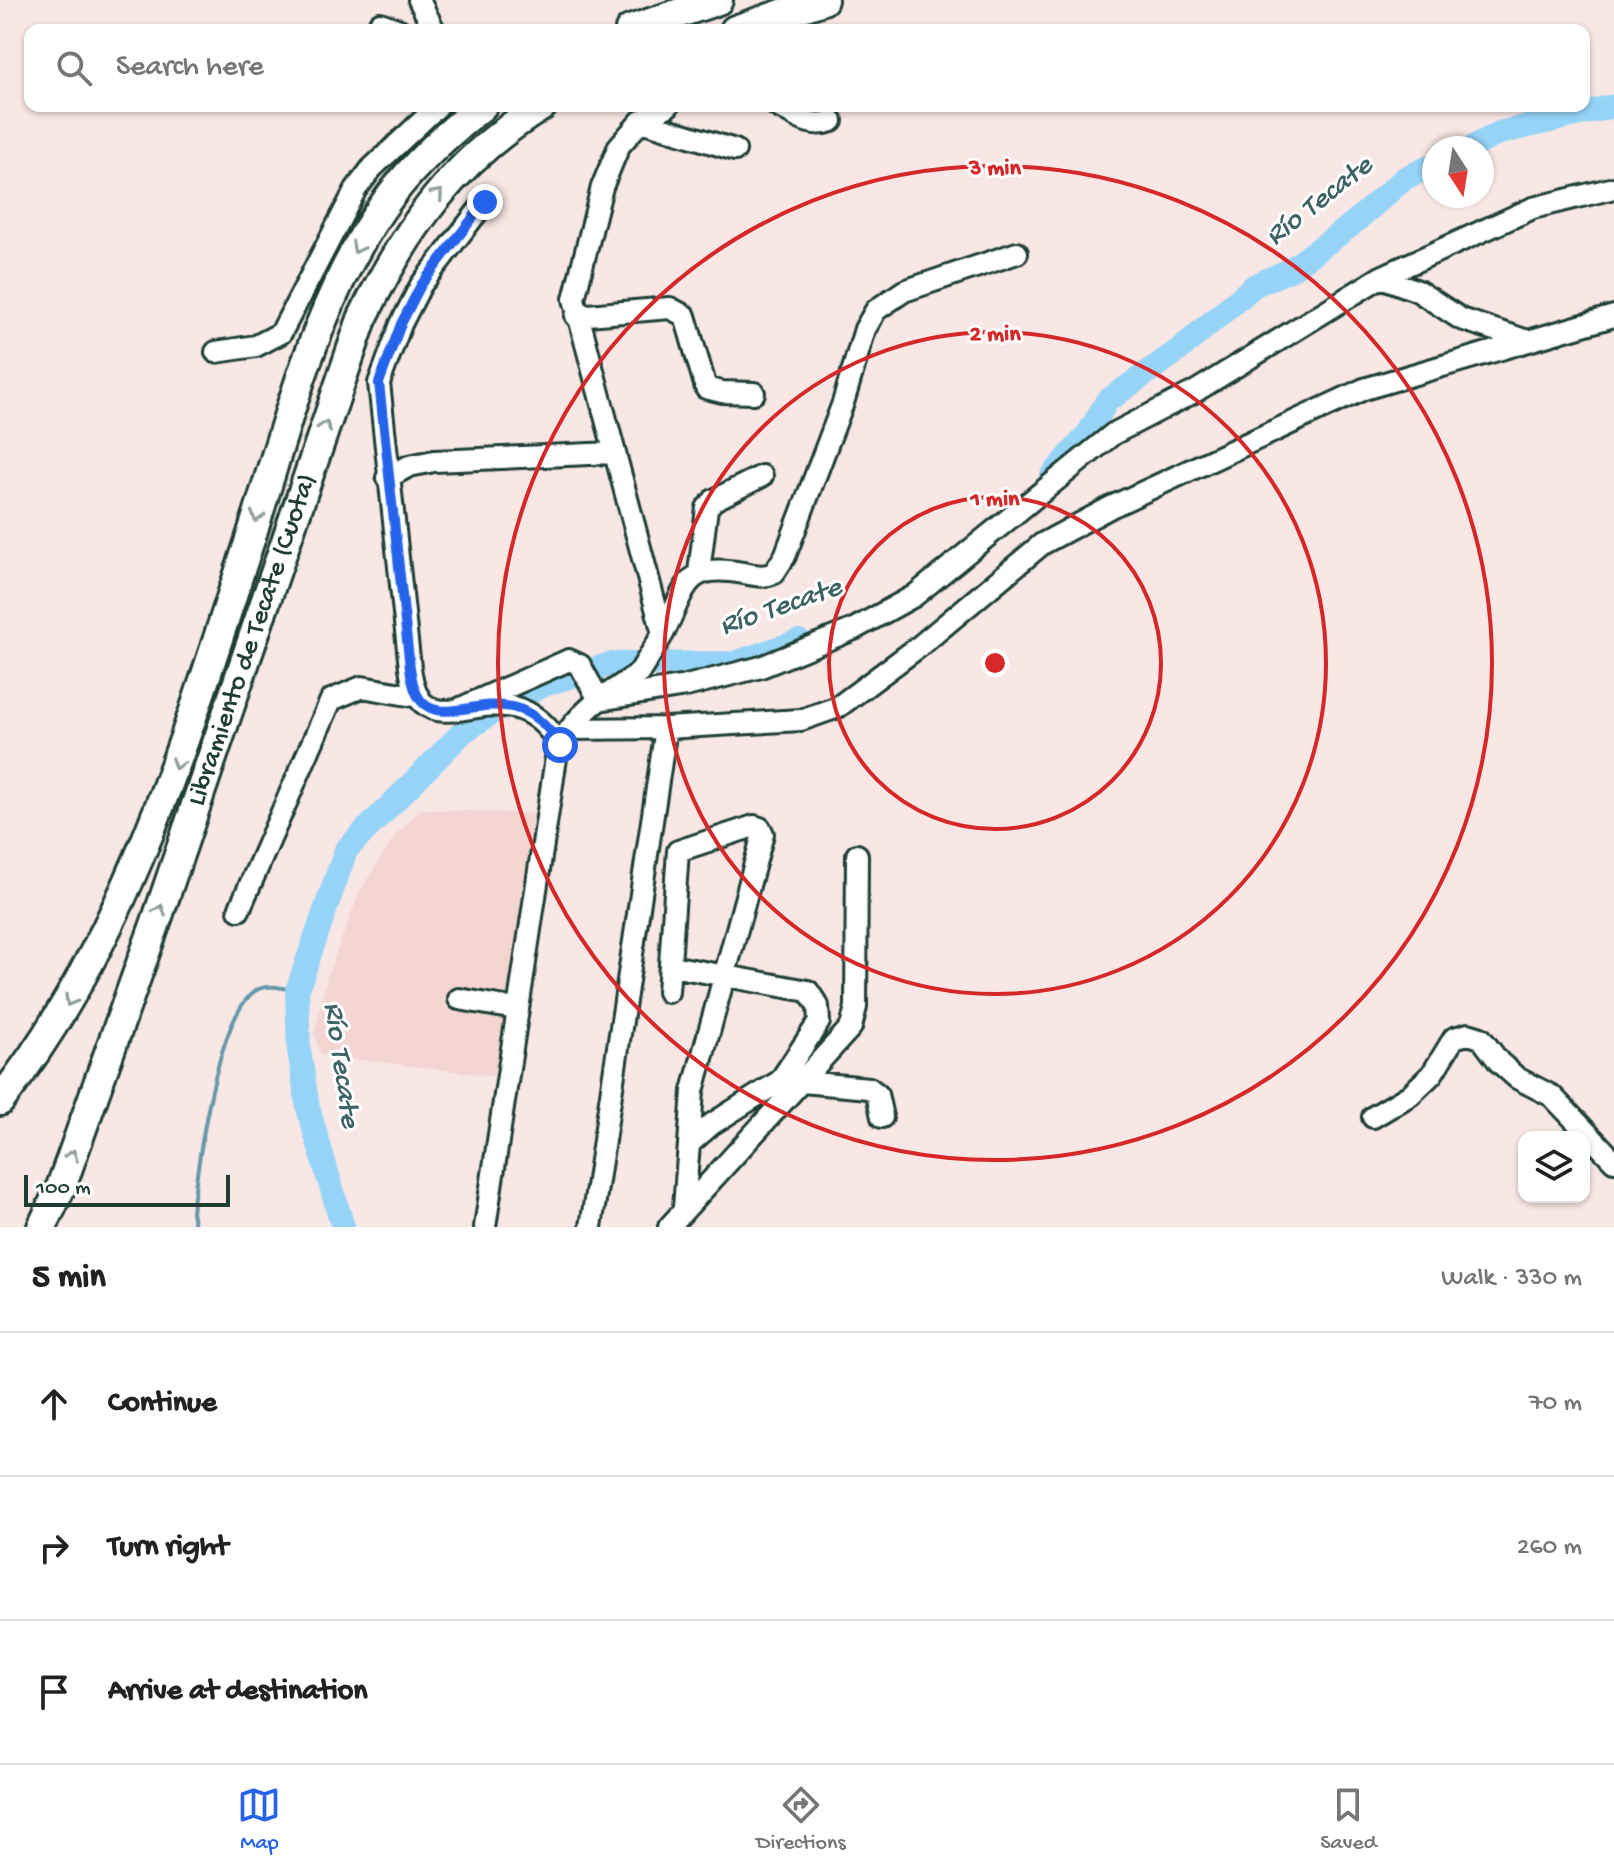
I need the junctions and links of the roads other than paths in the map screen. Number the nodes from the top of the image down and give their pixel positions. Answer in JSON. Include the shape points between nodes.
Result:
{"nodes":[{"id":1,"x":419,"y":0,"type":"edge"},
{"id":2,"x":718,"y":0,"type":"edge"},
{"id":3,"x":823,"y":0,"type":"edge"},
{"id":4,"x":431,"y":24,"type":"edge"},
{"id":5,"x":648,"y":24,"type":"edge"},
{"id":6,"x":753,"y":24,"type":"edge"},
{"id":7,"x":432,"y":112,"type":"edge"},
{"id":8,"x":475,"y":112,"type":"edge"},
{"id":9,"x":534,"y":112,"type":"edge"},
{"id":10,"x":657,"y":112,"type":"edge"},
{"id":11,"x":788,"y":112,"type":"edge"},
{"id":12,"x":641,"y":121,"type":"junction"},
{"id":13,"x":832,"y":121,"type":"dead end"},
{"id":14,"x":735,"y":150,"type":"dead end"},
{"id":15,"x":1614,"y":188,"type":"edge"},
{"id":16,"x":485,"y":202,"type":"dead end"},
{"id":17,"x":1017,"y":253,"type":"dead end"},
{"id":18,"x":1381,"y":277,"type":"junction"},
{"id":19,"x":576,"y":316,"type":"junction"},
{"id":20,"x":1614,"y":316,"type":"edge"},
{"id":21,"x":1528,"y":341,"type":"junction"},
{"id":22,"x":216,"y":352,"type":"dead end"},
{"id":23,"x":754,"y":393,"type":"dead end"},
{"id":24,"x":613,"y":453,"type":"junction"},
{"id":25,"x":762,"y":476,"type":"dead end"},
{"id":26,"x":387,"y":478,"type":"junction"},
{"id":27,"x":699,"y":572,"type":"junction"},
{"id":28,"x":660,"y":640,"type":"junction"},
{"id":29,"x":640,"y":683,"type":"junction"},
{"id":30,"x":600,"y":694,"type":"junction"},
{"id":31,"x":419,"y":697,"type":"junction"},
{"id":32,"x":461,"y":708,"type":"junction"},
{"id":33,"x":644,"y":727,"type":"junction"},
{"id":34,"x":617,"y":728,"type":"junction"},
{"id":35,"x":666,"y":728,"type":"junction"},
{"id":36,"x":565,"y":737,"type":"junction"},
{"id":37,"x":857,"y":855,"type":"dead end"},
{"id":38,"x":239,"y":910,"type":"dead end"},
{"id":39,"x":671,"y":966,"type":"junction"},
{"id":40,"x":726,"y":975,"type":"junction"},
{"id":41,"x":668,"y":992,"type":"dead end"},
{"id":42,"x":459,"y":999,"type":"dead end"},
{"id":43,"x":516,"y":1009,"type":"junction"},
{"id":44,"x":802,"y":1082,"type":"junction"},
{"id":45,"x":0,"y":1101,"type":"edge"},
{"id":46,"x":882,"y":1117,"type":"dead end"},
{"id":47,"x":1373,"y":1117,"type":"dead end"},
{"id":48,"x":689,"y":1144,"type":"junction"},
{"id":49,"x":1614,"y":1161,"type":"edge"},
{"id":50,"x":61,"y":1187,"type":"junction"},
{"id":51,"x":684,"y":1207,"type":"junction"},
{"id":52,"x":42,"y":1227,"type":"edge"},
{"id":53,"x":50,"y":1227,"type":"edge"},
{"id":54,"x":485,"y":1227,"type":"edge"},
{"id":55,"x":591,"y":1227,"type":"edge"},
{"id":56,"x":669,"y":1227,"type":"edge"}],
"edges":[{"from":1,"to":4,"type":"street"},
{"from":2,"to":5,"type":"highway"},
{"from":3,"to":6,"type":"highway"},
{"from":7,"to":22,"type":"street","via":[[356,189],[281,333],[256,346]]},
{"from":8,"to":45,"type":"highway","name":"Libramiento de Tecate (Cuota)","one_way":true,"via":[[407,175],[344,273],[296,395],[193,717],[141,860],[69,1004]]},
{"from":50,"to":9,"type":"highway","name":"Libramiento de Tecate (Cuota)","one_way":true,"via":[[362,319],[400,244],[440,190],[468,160]]},
{"from":10,"to":12,"type":"street"},
{"from":11,"to":13,"type":"street","via":[[807,123]]},
{"from":12,"to":14,"type":"street"},
{"from":12,"to":19,"type":"street","via":[[619,146],[602,187],[577,279]]},
{"from":15,"to":18,"type":"street","via":[[1533,208]]},
{"from":16,"to":26,"type":"street","via":[[421,285],[379,383]]},
{"from":17,"to":27,"type":"street","via":[[904,291],[876,310],[785,556],[774,573],[758,576],[717,568]]},
{"from":18,"to":21,"type":"street","via":[[1418,291],[1461,319]]},
{"from":18,"to":29,"type":"street","via":[[1196,391],[1113,434],[914,596],[854,629],[761,667]]},
{"from":19,"to":23,"type":"street","via":[[670,308],[685,316],[706,388]]},
{"from":19,"to":24,"type":"street"},
{"from":20,"to":21,"type":"street"},
{"from":21,"to":35,"type":"street","via":[[1364,389],[1083,522],[1042,544],[838,707],[801,720]]},
{"from":24,"to":26,"type":"street","via":[[434,461]]},
{"from":24,"to":28,"type":"street"},
{"from":25,"to":27,"type":"street","via":[[707,508]]},
{"from":26,"to":31,"type":"street","via":[[410,668]]},
{"from":27,"to":28,"type":"street"},
{"from":28,"to":29,"type":"street"},
{"from":29,"to":30,"type":"street"},
{"from":29,"to":33,"type":"street"},
{"from":30,"to":32,"type":"street","via":[[580,665],[563,661]]},
{"from":30,"to":34,"type":"street"},
{"from":30,"to":36,"type":"street"},
{"from":31,"to":32,"type":"street","via":[[438,710]]},
{"from":31,"to":38,"type":"street","via":[[362,687],[331,700]]},
{"from":32,"to":36,"type":"street","via":[[502,706],[532,713]]},
{"from":33,"to":34,"type":"street"},
{"from":33,"to":35,"type":"street"},
{"from":34,"to":36,"type":"street"},
{"from":35,"to":55,"type":"street"},
{"from":36,"to":43,"type":"street"},
{"from":37,"to":44,"type":"street","via":[[855,1018]]},
{"from":39,"to":40,"type":"street"},
{"from":39,"to":40,"type":"street","via":[[678,851],[754,826],[763,834]]},
{"from":39,"to":41,"type":"street"},
{"from":40,"to":48,"type":"street","via":[[693,1091]]},
{"from":40,"to":48,"type":"street","via":[[808,991],[818,1006],[819,1022],[780,1081]]},
{"from":42,"to":43,"type":"street"},
{"from":43,"to":54,"type":"street"},
{"from":44,"to":46,"type":"street","via":[[869,1088],[877,1094]]},
{"from":44,"to":51,"type":"street"},
{"from":47,"to":49,"type":"street","via":[[1410,1095],[1432,1074],[1454,1038],[1468,1034],[1481,1038],[1517,1078],[1552,1096]]},
{"from":48,"to":51,"type":"street"},
{"from":50,"to":52,"type":"highway","name":"Libramiento de Tecate (Cuota)"},
{"from":50,"to":53,"type":"highway"},
{"from":51,"to":56,"type":"street"}]}
